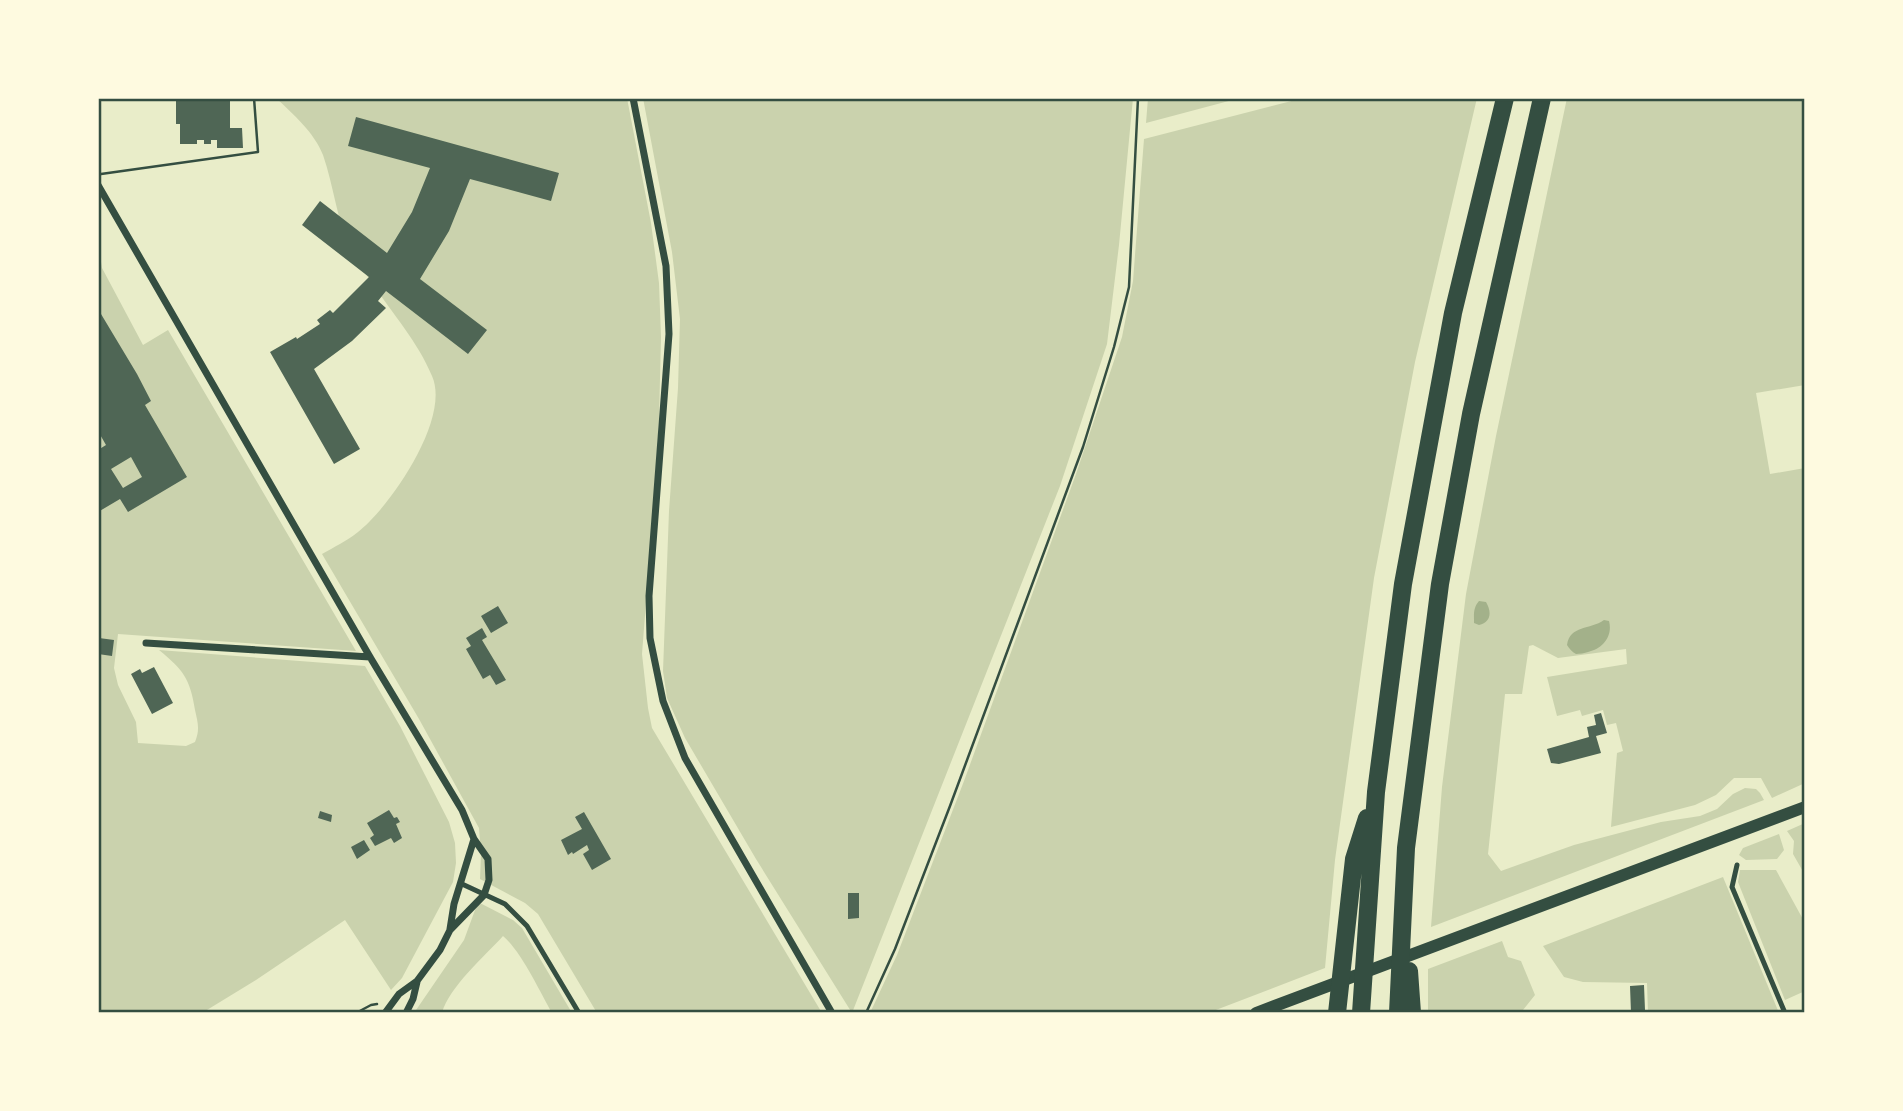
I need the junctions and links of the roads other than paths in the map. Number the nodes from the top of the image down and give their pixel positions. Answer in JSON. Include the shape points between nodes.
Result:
{"nodes":[{"id":1,"x":633,"y":98,"type":"edge"},
{"id":2,"x":1505,"y":98,"type":"edge"},
{"id":3,"x":1542,"y":98,"type":"edge"},
{"id":4,"x":98,"y":186,"type":"edge"},
{"id":5,"x":146,"y":643,"type":"dead end"},
{"id":6,"x":370,"y":657,"type":"junction"},
{"id":7,"x":1805,"y":807,"type":"edge"},
{"id":8,"x":474,"y":839,"type":"junction"},
{"id":9,"x":1362,"y":857,"type":"junction"},
{"id":10,"x":1737,"y":866,"type":"dead end"},
{"id":11,"x":462,"y":884,"type":"junction"},
{"id":12,"x":484,"y":895,"type":"junction"},
{"id":13,"x":1403,"y":919,"type":"junction"},
{"id":14,"x":450,"y":930,"type":"junction"},
{"id":15,"x":417,"y":981,"type":"junction"},
{"id":16,"x":387,"y":1011,"type":"edge"},
{"id":17,"x":406,"y":1013,"type":"edge"},
{"id":18,"x":579,"y":1013,"type":"edge"},
{"id":19,"x":832,"y":1013,"type":"edge"},
{"id":20,"x":1256,"y":1013,"type":"edge"},
{"id":21,"x":1337,"y":1013,"type":"edge"},
{"id":22,"x":1362,"y":1013,"type":"edge"},
{"id":23,"x":1398,"y":1013,"type":"edge"},
{"id":24,"x":1412,"y":1013,"type":"edge"},
{"id":25,"x":1785,"y":1013,"type":"edge"}],
"edges":[{"from":1,"to":19,"type":"street","via":[[666,266],[668,334],[649,596],[650,638],[663,701],[685,758]]},
{"from":2,"to":9,"type":"highway","via":[[1453,313],[1408,557],[1376,792]]},
{"from":3,"to":13,"type":"highway","via":[[1471,414],[1440,584],[1406,848]]},
{"from":4,"to":6,"type":"street"},
{"from":5,"to":6,"type":"street"},
{"from":6,"to":8,"type":"street","via":[[462,810]]},
{"from":7,"to":20,"type":"street"},
{"from":8,"to":11,"type":"street"},
{"from":8,"to":12,"type":"street","via":[[488,859]]},
{"from":9,"to":21,"type":"highway"},
{"from":9,"to":22,"type":"highway"},
{"from":10,"to":25,"type":"lane","via":[[1732,887]]},
{"from":11,"to":12,"type":"lane"},
{"from":11,"to":14,"type":"street"},
{"from":12,"to":14,"type":"street"},
{"from":12,"to":18,"type":"lane","via":[[505,904],[527,926]]},
{"from":13,"to":23,"type":"highway"},
{"from":13,"to":24,"type":"highway"},
{"from":14,"to":15,"type":"street"},
{"from":15,"to":16,"type":"street","via":[[399,994]]},
{"from":15,"to":17,"type":"street"}]}
